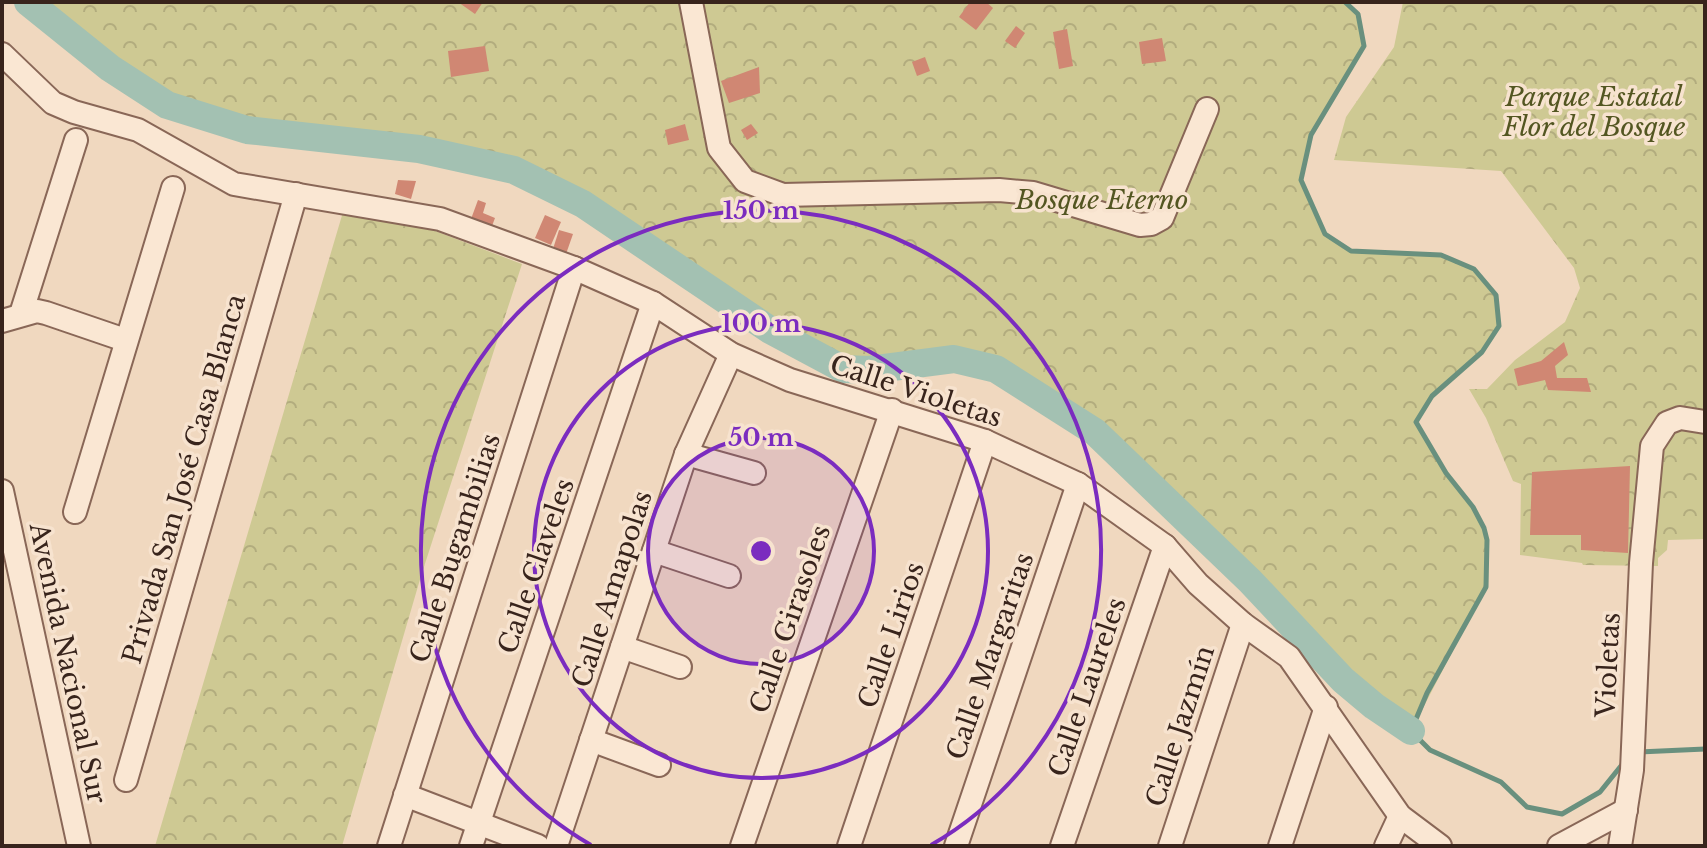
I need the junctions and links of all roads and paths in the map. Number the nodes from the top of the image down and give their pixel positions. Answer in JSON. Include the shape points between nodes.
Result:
{"nodes":[{"id":1,"x":691,"y":2,"type":"edge"},
{"id":2,"x":2,"y":54,"type":"edge"},
{"id":3,"x":1207,"y":109,"type":"dead end"},
{"id":4,"x":76,"y":140,"type":"dead end"},
{"id":5,"x":173,"y":188,"type":"dead end"},
{"id":6,"x":296,"y":194,"type":"junction"},
{"id":7,"x":574,"y":268,"type":"junction"},
{"id":8,"x":653,"y":303,"type":"junction"},
{"id":9,"x":11,"y":318,"type":"edge"},
{"id":10,"x":125,"y":340,"type":"junction"},
{"id":11,"x":731,"y":354,"type":"junction"},
{"id":12,"x":892,"y":410,"type":"junction"},
{"id":13,"x":1705,"y":422,"type":"edge"},
{"id":14,"x":985,"y":441,"type":"junction"},
{"id":15,"x":686,"y":454,"type":"junction"},
{"id":16,"x":754,"y":473,"type":"dead end"},
{"id":17,"x":1078,"y":484,"type":"junction"},
{"id":18,"x":2,"y":491,"type":"edge"},
{"id":19,"x":75,"y":512,"type":"dead end"},
{"id":20,"x":1165,"y":546,"type":"junction"},
{"id":21,"x":654,"y":551,"type":"junction"},
{"id":22,"x":729,"y":576,"type":"dead end"},
{"id":23,"x":1243,"y":624,"type":"junction"},
{"id":24,"x":622,"y":647,"type":"junction"},
{"id":25,"x":680,"y":667,"type":"dead end"},
{"id":26,"x":1326,"y":707,"type":"junction"},
{"id":27,"x":591,"y":740,"type":"junction"},
{"id":28,"x":659,"y":765,"type":"dead end"},
{"id":29,"x":126,"y":780,"type":"dead end"},
{"id":30,"x":405,"y":795,"type":"junction"},
{"id":31,"x":1626,"y":810,"type":"junction"},
{"id":32,"x":1400,"y":816,"type":"junction"},
{"id":33,"x":479,"y":821,"type":"junction"},
{"id":34,"x":79,"y":846,"type":"edge"},
{"id":35,"x":389,"y":846,"type":"edge"},
{"id":36,"x":471,"y":846,"type":"edge"},
{"id":37,"x":538,"y":846,"type":"edge"},
{"id":38,"x":556,"y":846,"type":"edge"},
{"id":39,"x":742,"y":846,"type":"edge"},
{"id":40,"x":849,"y":846,"type":"edge"},
{"id":41,"x":956,"y":846,"type":"edge"},
{"id":42,"x":1062,"y":846,"type":"edge"},
{"id":43,"x":1170,"y":846,"type":"edge"},
{"id":44,"x":1280,"y":846,"type":"edge"},
{"id":45,"x":1386,"y":846,"type":"edge"},
{"id":46,"x":1440,"y":846,"type":"edge"},
{"id":47,"x":1559,"y":846,"type":"edge"},
{"id":48,"x":1620,"y":846,"type":"edge"}],
"edges":[{"from":1,"to":3,"type":"street","via":[[719,148],[745,181],[783,195],[1010,191],[1151,224],[1162,218]]},
{"from":2,"to":6,"type":"street","name":"Calle Violetas","via":[[53,103],[138,130],[234,184]]},
{"from":4,"to":9,"type":"street"},
{"from":5,"to":10,"type":"street"},
{"from":6,"to":7,"type":"street","name":"Calle Violetas","via":[[440,219]]},
{"from":6,"to":29,"type":"street","name":"Privada San José Casa Blanca"},
{"from":7,"to":8,"type":"street","name":"Calle Violetas"},
{"from":7,"to":30,"type":"street","name":"Calle Bugambilias"},
{"from":8,"to":11,"type":"street","name":"Calle Violetas"},
{"from":8,"to":33,"type":"street","name":"Calle Claveles"},
{"from":9,"to":10,"type":"street","via":[[46,313]]},
{"from":10,"to":19,"type":"street"},
{"from":11,"to":12,"type":"street","name":"Calle Violetas","via":[[790,380]]},
{"from":11,"to":15,"type":"street","name":"Calle Amapolas"},
{"from":12,"to":14,"type":"street","name":"Calle Violetas"},
{"from":12,"to":39,"type":"street","name":"Calle Girasoles"},
{"from":13,"to":31,"type":"street","name":"Violetas","via":[[1680,418],[1667,423],[1652,446]]},
{"from":14,"to":17,"type":"street","name":"Calle Violetas"},
{"from":14,"to":40,"type":"street","name":"Calle Lirios"},
{"from":15,"to":16,"type":"street"},
{"from":15,"to":21,"type":"street","name":"Calle Amapolas"},
{"from":17,"to":20,"type":"street","name":"Calle Violetas"},
{"from":17,"to":41,"type":"street","name":"Calle Margaritas"},
{"from":18,"to":34,"type":"street","name":"Avenida Nacional Sur"},
{"from":20,"to":23,"type":"street","name":"Calle Violetas"},
{"from":20,"to":42,"type":"street","name":"Calle Laureles"},
{"from":21,"to":22,"type":"street"},
{"from":21,"to":24,"type":"street","name":"Calle Amapolas"},
{"from":23,"to":26,"type":"street","name":"Calle Violetas","via":[[1289,657]]},
{"from":23,"to":43,"type":"street","name":"Calle Jazmín"},
{"from":24,"to":25,"type":"street"},
{"from":24,"to":27,"type":"street","name":"Calle Amapolas"},
{"from":26,"to":32,"type":"street","name":"Calle Violetas"},
{"from":26,"to":44,"type":"street"},
{"from":27,"to":28,"type":"street"},
{"from":27,"to":38,"type":"street","name":"Calle Amapolas"},
{"from":30,"to":33,"type":"street"},
{"from":30,"to":35,"type":"street","name":"Calle Bugambilias"},
{"from":31,"to":47,"type":"street"},
{"from":31,"to":48,"type":"street","name":"Violetas"},
{"from":32,"to":45,"type":"street"},
{"from":32,"to":46,"type":"street","name":"Calle Violetas"},
{"from":33,"to":36,"type":"street","name":"Calle Claveles"},
{"from":33,"to":37,"type":"street"}]}
